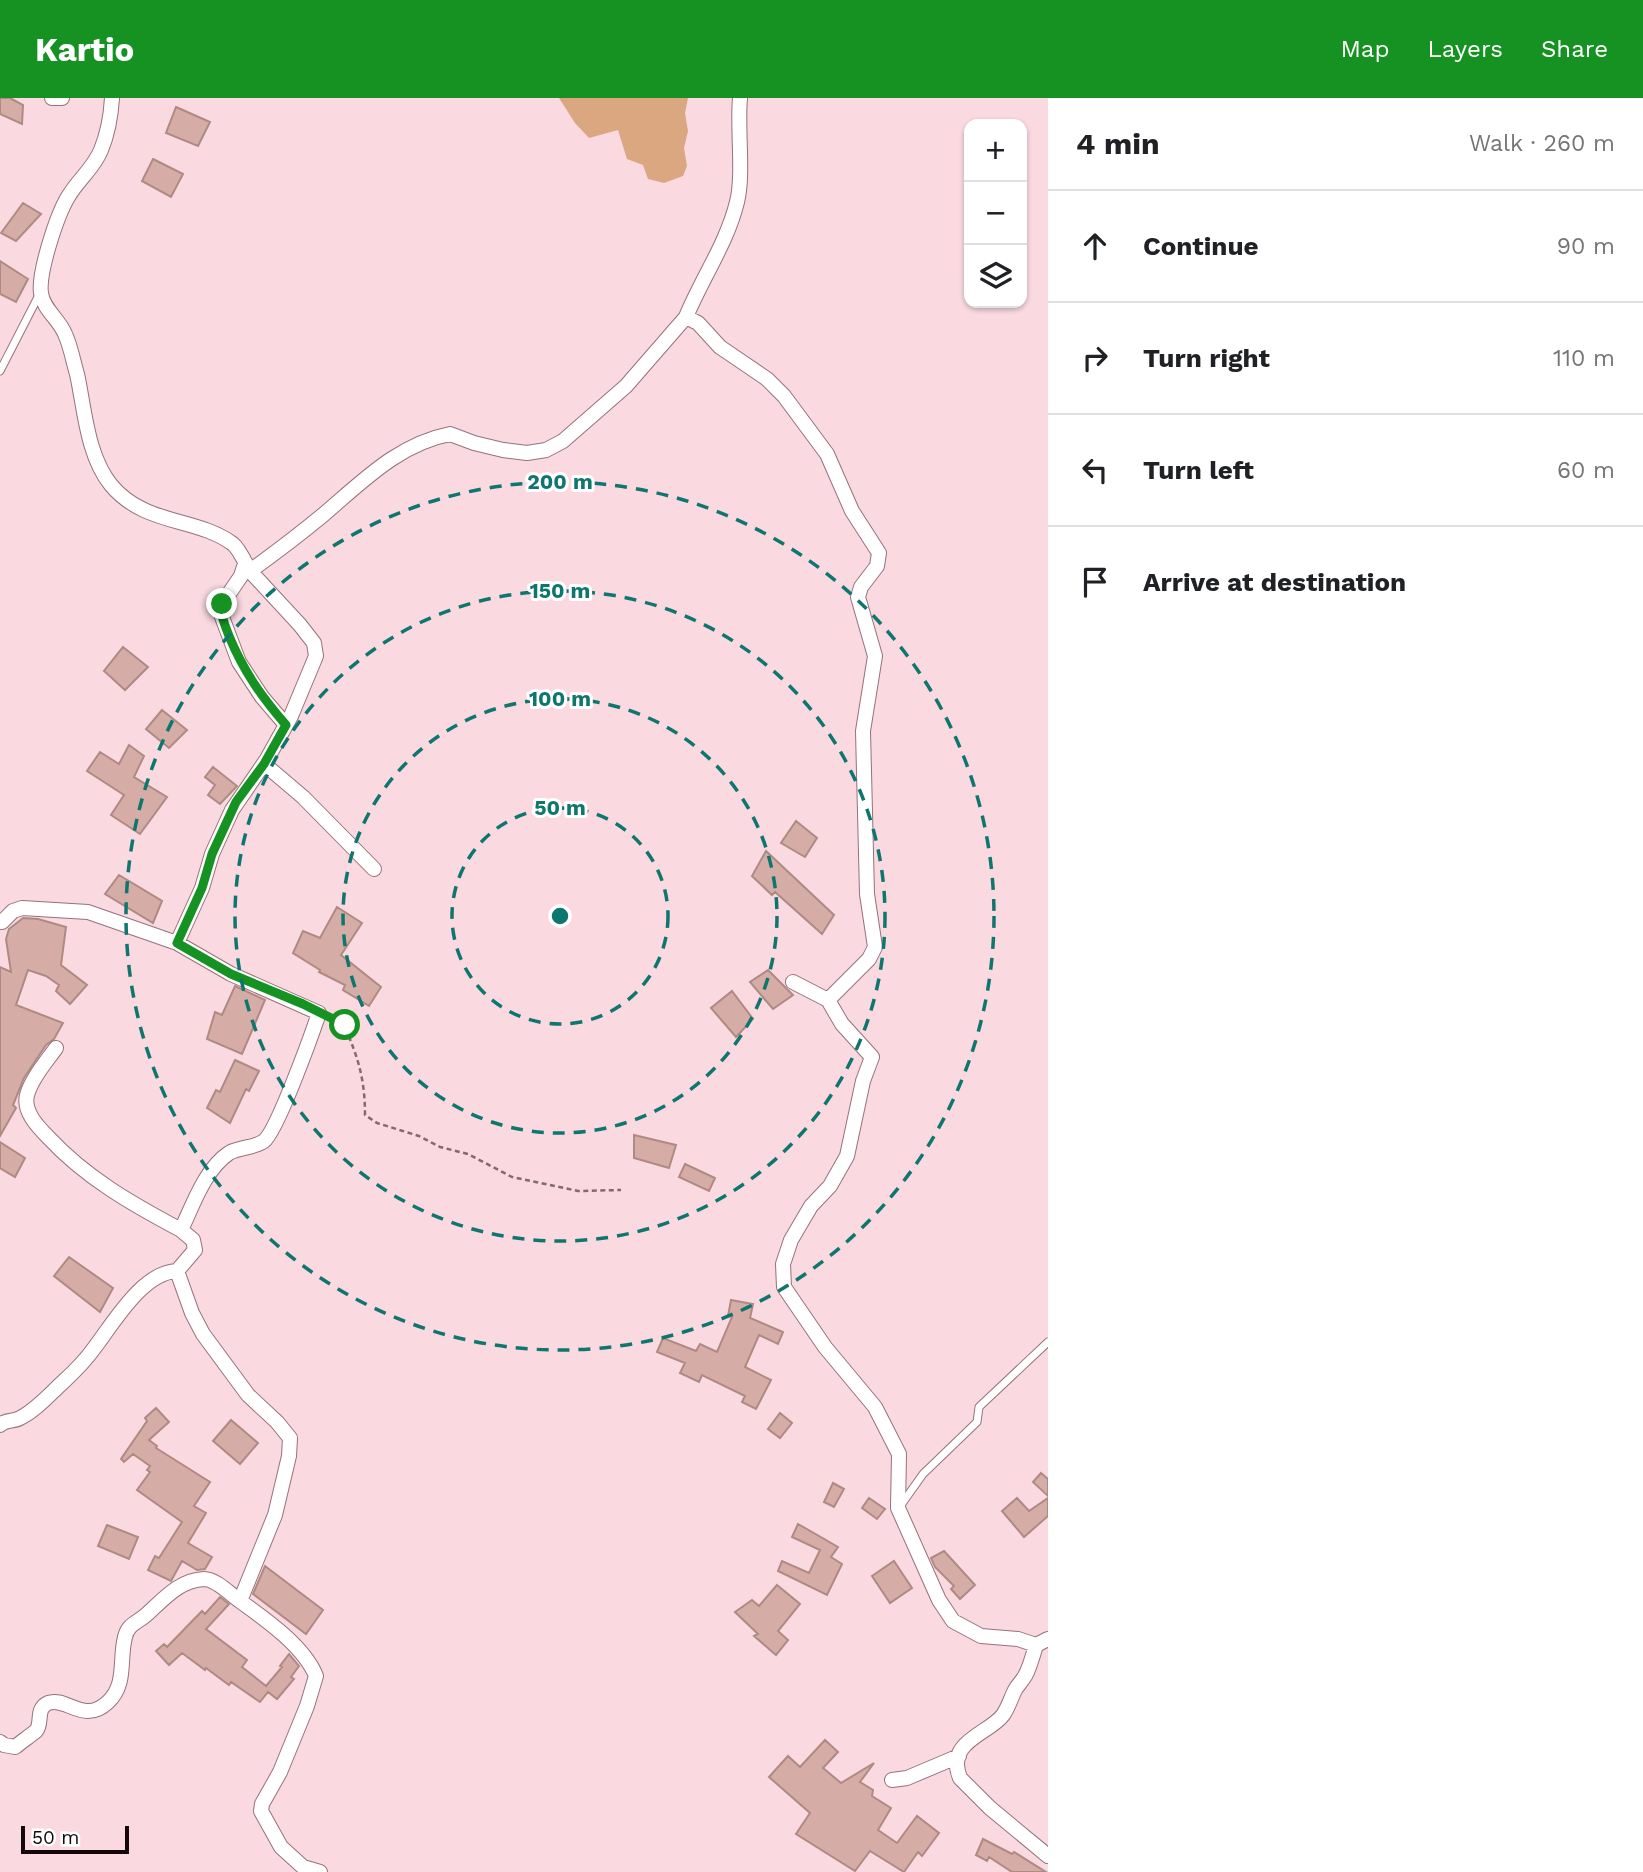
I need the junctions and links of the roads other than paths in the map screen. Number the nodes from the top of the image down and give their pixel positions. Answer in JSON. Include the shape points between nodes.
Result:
{"nodes":[{"id":1,"x":52,"y":98,"type":"edge"},
{"id":2,"x":62,"y":98,"type":"edge"},
{"id":3,"x":112,"y":98,"type":"edge"},
{"id":4,"x":740,"y":98,"type":"edge"},
{"id":5,"x":40,"y":291,"type":"junction"},
{"id":6,"x":686,"y":317,"type":"junction"},
{"id":7,"x":0,"y":371,"type":"edge"},
{"id":8,"x":248,"y":567,"type":"junction"},
{"id":9,"x":286,"y":725,"type":"junction"},
{"id":10,"x":264,"y":764,"type":"junction"},
{"id":11,"x":374,"y":869,"type":"dead end"},
{"id":12,"x":2,"y":922,"type":"dead end"},
{"id":13,"x":177,"y":943,"type":"junction"},
{"id":14,"x":793,"y":982,"type":"dead end"},
{"id":15,"x":828,"y":1000,"type":"junction"},
{"id":16,"x":56,"y":1048,"type":"dead end"},
{"id":17,"x":181,"y":1230,"type":"junction"},
{"id":18,"x":177,"y":1271,"type":"junction"},
{"id":19,"x":1048,"y":1342,"type":"edge"},
{"id":20,"x":0,"y":1424,"type":"edge"},
{"id":21,"x":898,"y":1508,"type":"junction"},
{"id":22,"x":240,"y":1601,"type":"junction"},
{"id":23,"x":1042,"y":1642,"type":"edge"},
{"id":24,"x":0,"y":1742,"type":"edge"},
{"id":25,"x":959,"y":1756,"type":"junction"},
{"id":26,"x":892,"y":1780,"type":"dead end"},
{"id":27,"x":1048,"y":1856,"type":"edge"},
{"id":28,"x":320,"y":1872,"type":"edge"}],
"edges":[{"from":1,"to":2,"type":"street"},
{"from":3,"to":5,"type":"street","via":[[101,152],[68,196],[56,223]]},
{"from":4,"to":6,"type":"street","via":[[737,201],[725,237]]},
{"from":5,"to":7,"type":"lane"},
{"from":5,"to":8,"type":"street","via":[[65,333],[93,452],[111,485],[158,517],[219,535],[236,546]]},
{"from":6,"to":8,"type":"street","via":[[626,386],[563,441],[527,453],[484,446],[450,433],[421,444],[387,460],[287,544]]},
{"from":6,"to":15,"type":"street","via":[[735,359],[767,379],[799,414],[827,454],[852,511],[879,553],[877,566],[858,597],[875,656],[863,731],[867,894],[875,947]]},
{"from":8,"to":9,"type":"street","via":[[222,604],[222,617],[244,670]]},
{"from":8,"to":9,"type":"street","via":[[316,649]]},
{"from":9,"to":10,"type":"street"},
{"from":10,"to":11,"type":"street"},
{"from":10,"to":13,"type":"street","via":[[232,810]]},
{"from":12,"to":13,"type":"street","via":[[22,908],[88,912]]},
{"from":13,"to":17,"type":"street","via":[[231,974],[319,1013],[268,1136],[262,1143],[234,1150],[220,1160]]},
{"from":14,"to":15,"type":"street"},
{"from":15,"to":21,"type":"street","via":[[842,1024],[872,1057],[847,1156],[791,1240],[783,1264],[784,1287],[825,1347],[875,1407],[899,1454]]},
{"from":16,"to":17,"type":"street","via":[[27,1096],[37,1126],[101,1184]]},
{"from":17,"to":18,"type":"street","via":[[196,1246]]},
{"from":18,"to":20,"type":"street","via":[[151,1280],[62,1383],[27,1414]]},
{"from":18,"to":22,"type":"street","via":[[203,1334],[248,1395],[290,1438],[275,1515]]},
{"from":19,"to":21,"type":"lane","via":[[979,1408],[977,1422],[923,1474]]},
{"from":21,"to":23,"type":"street","via":[[953,1621],[981,1636]]},
{"from":22,"to":24,"type":"street","via":[[209,1580],[177,1588],[129,1627],[121,1681],[105,1705],[85,1712],[48,1703],[41,1709],[34,1732],[15,1747]]},
{"from":22,"to":28,"type":"street","via":[[283,1634],[316,1676],[280,1772],[261,1807],[281,1847],[303,1867]]},
{"from":23,"to":25,"type":"street","via":[[1003,1716],[969,1740]]},
{"from":25,"to":26,"type":"street"},
{"from":25,"to":27,"type":"street","via":[[960,1777]]}]}
